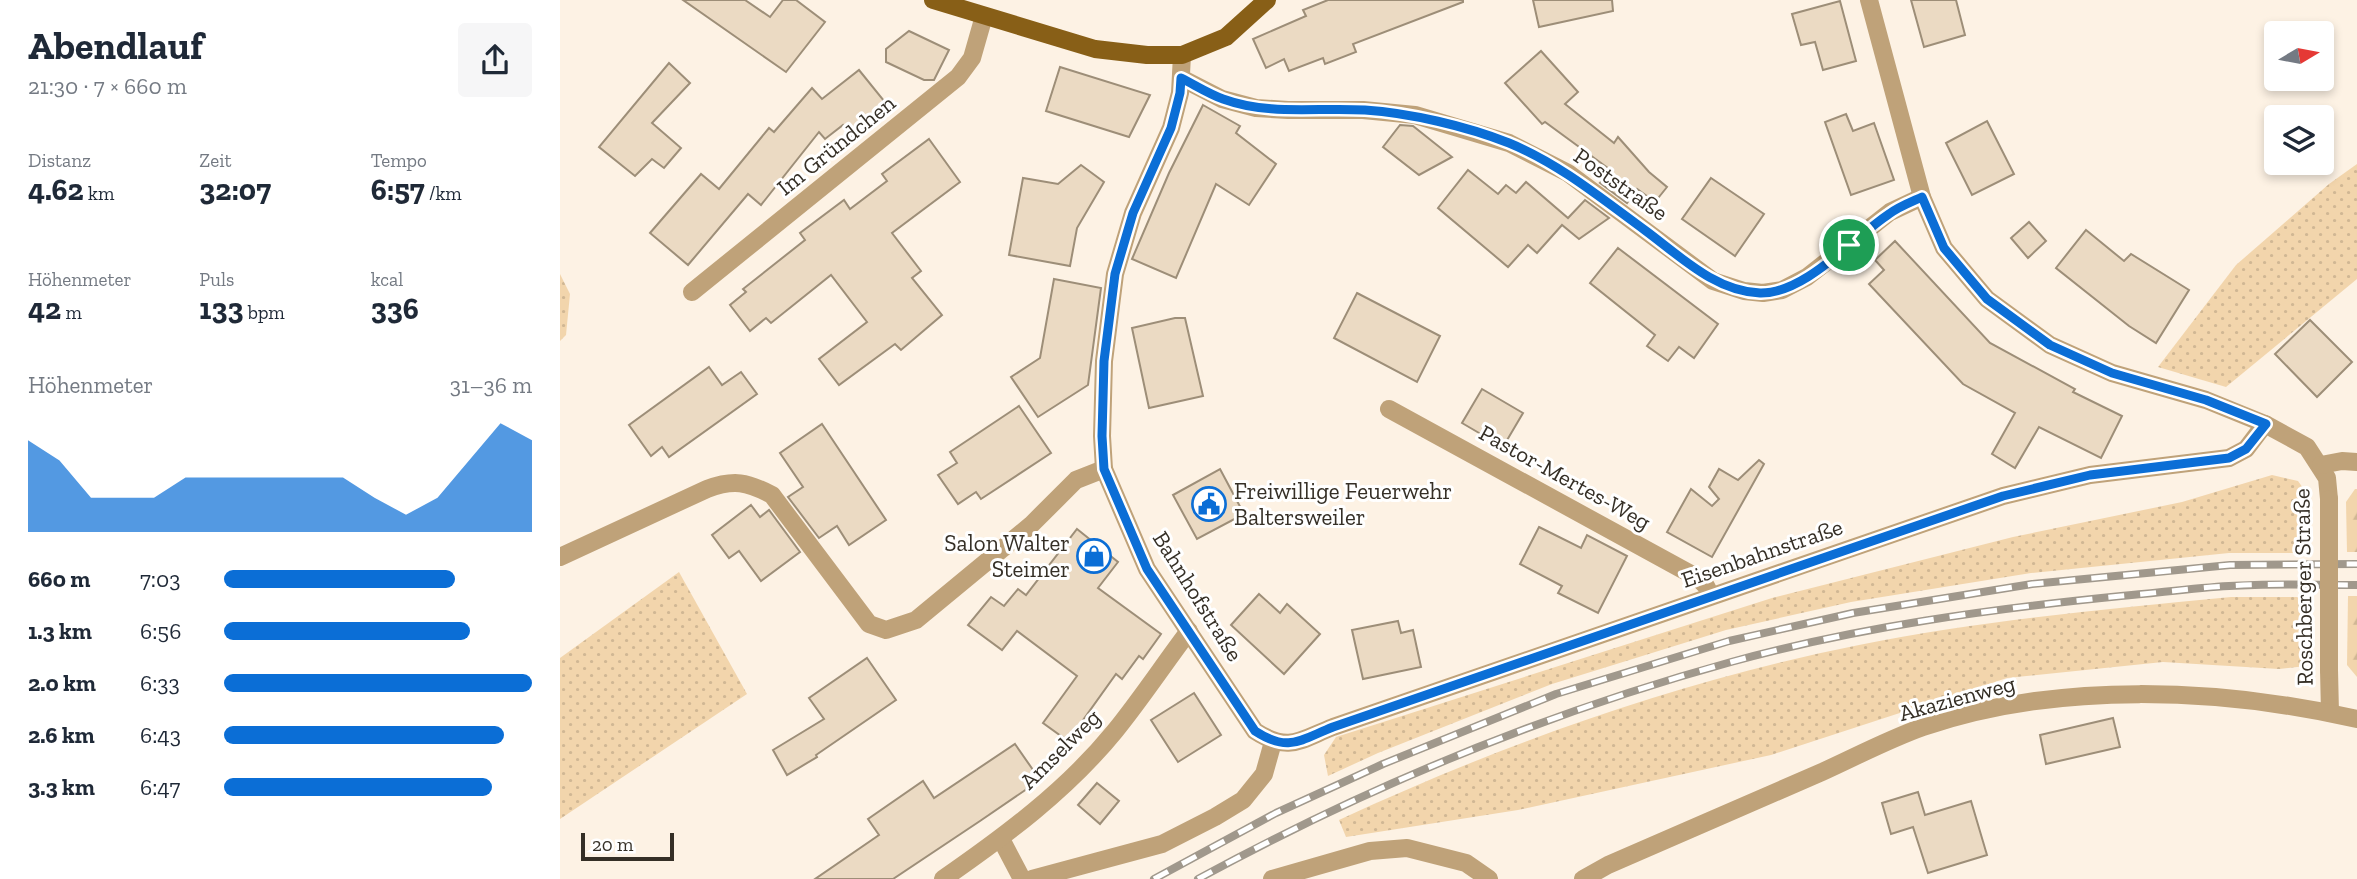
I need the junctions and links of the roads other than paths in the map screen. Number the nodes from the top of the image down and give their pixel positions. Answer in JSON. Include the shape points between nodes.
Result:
{"nodes":[{"id":1,"x":933,"y":0,"type":"edge"},
{"id":2,"x":1267,"y":0,"type":"edge"},
{"id":3,"x":1869,"y":0,"type":"edge"},
{"id":4,"x":984,"y":16,"type":"junction"},
{"id":5,"x":1182,"y":55,"type":"junction"},
{"id":6,"x":1181,"y":78,"type":"junction"},
{"id":7,"x":1922,"y":197,"type":"junction"},
{"id":8,"x":692,"y":292,"type":"dead end"},
{"id":9,"x":1389,"y":409,"type":"dead end"},
{"id":10,"x":2266,"y":424,"type":"junction"},
{"id":11,"x":2357,"y":462,"type":"edge"},
{"id":12,"x":2321,"y":465,"type":"junction"},
{"id":13,"x":1104,"y":469,"type":"junction"},
{"id":14,"x":560,"y":557,"type":"edge"},
{"id":15,"x":1711,"y":596,"type":"junction"},
{"id":16,"x":1189,"y":631,"type":"junction"},
{"id":17,"x":2330,"y":713,"type":"junction"},
{"id":18,"x":2357,"y":719,"type":"edge"},
{"id":19,"x":1273,"y":742,"type":"junction"},
{"id":20,"x":1001,"y":839,"type":"junction"},
{"id":21,"x":943,"y":879,"type":"edge"},
{"id":22,"x":1022,"y":879,"type":"edge"},
{"id":23,"x":1032,"y":879,"type":"edge"},
{"id":24,"x":1272,"y":879,"type":"edge"},
{"id":25,"x":1489,"y":879,"type":"edge"},
{"id":26,"x":1583,"y":879,"type":"edge"}],
"edges":[{"from":1,"to":4,"type":"main road"},
{"from":2,"to":5,"type":"main road","via":[[1226,37]]},
{"from":3,"to":7,"type":"street","name":"Roschberger Straße"},
{"from":4,"to":5,"type":"main road","via":[[1095,50]]},
{"from":4,"to":8,"type":"street","name":"Im Gründchen","via":[[972,58],[958,77]]},
{"from":5,"to":6,"type":"street","name":"Bahnhofstraße"},
{"from":6,"to":7,"type":"street","name":"Poststraße","via":[[1222,99],[1255,108],[1415,115],[1509,143],[1568,173],[1713,281],[1744,291],[1782,290],[1807,277],[1890,212]]},
{"from":6,"to":13,"type":"street","name":"Bahnhofstraße","via":[[1171,128],[1133,213],[1115,274],[1104,361]]},
{"from":7,"to":10,"type":"street","name":"Roschberger Straße","via":[[1944,248],[1987,299],[2050,345],[2112,373],[2206,400]]},
{"from":9,"to":15,"type":"street","name":"Pastor-Mertes-Weg","via":[[1698,578]]},
{"from":10,"to":12,"type":"street","name":"Roschberger Straße","via":[[2307,447]]},
{"from":10,"to":15,"type":"street","name":"Eisenbahnstraße","via":[[2246,449],[2229,458],[2090,475],[2003,496]]},
{"from":11,"to":12,"type":"street"},
{"from":12,"to":17,"type":"street","name":"Roschberger Straße","bridge":true,"via":[[2329,499]]},
{"from":13,"to":14,"type":"street","via":[[1076,480],[1031,525],[916,620],[886,630],[869,624],[772,495],[750,484],[724,482],[707,488]]},
{"from":13,"to":16,"type":"street","name":"Bahnhofstraße","via":[[1147,569]]},
{"from":15,"to":19,"type":"street","name":"Eisenbahnstraße","via":[[1289,745]]},
{"from":16,"to":19,"type":"street","name":"Bahnhofstraße","via":[[1255,731]]},
{"from":16,"to":20,"type":"street","name":"Amselweg","via":[[1114,732],[1069,780]]},
{"from":17,"to":18,"type":"street","name":"Roschberger Straße"},
{"from":17,"to":26,"type":"street","name":"Akazienweg","via":[[2212,697],[2098,696],[2007,705],[1923,727]]},
{"from":19,"to":23,"type":"street","via":[[1264,774],[1243,800],[1215,817],[1162,844]]},
{"from":20,"to":21,"type":"street","name":"Amselweg"},
{"from":20,"to":22,"type":"street"},
{"from":24,"to":25,"type":"street","via":[[1370,851],[1407,848],[1466,863]]}]}
